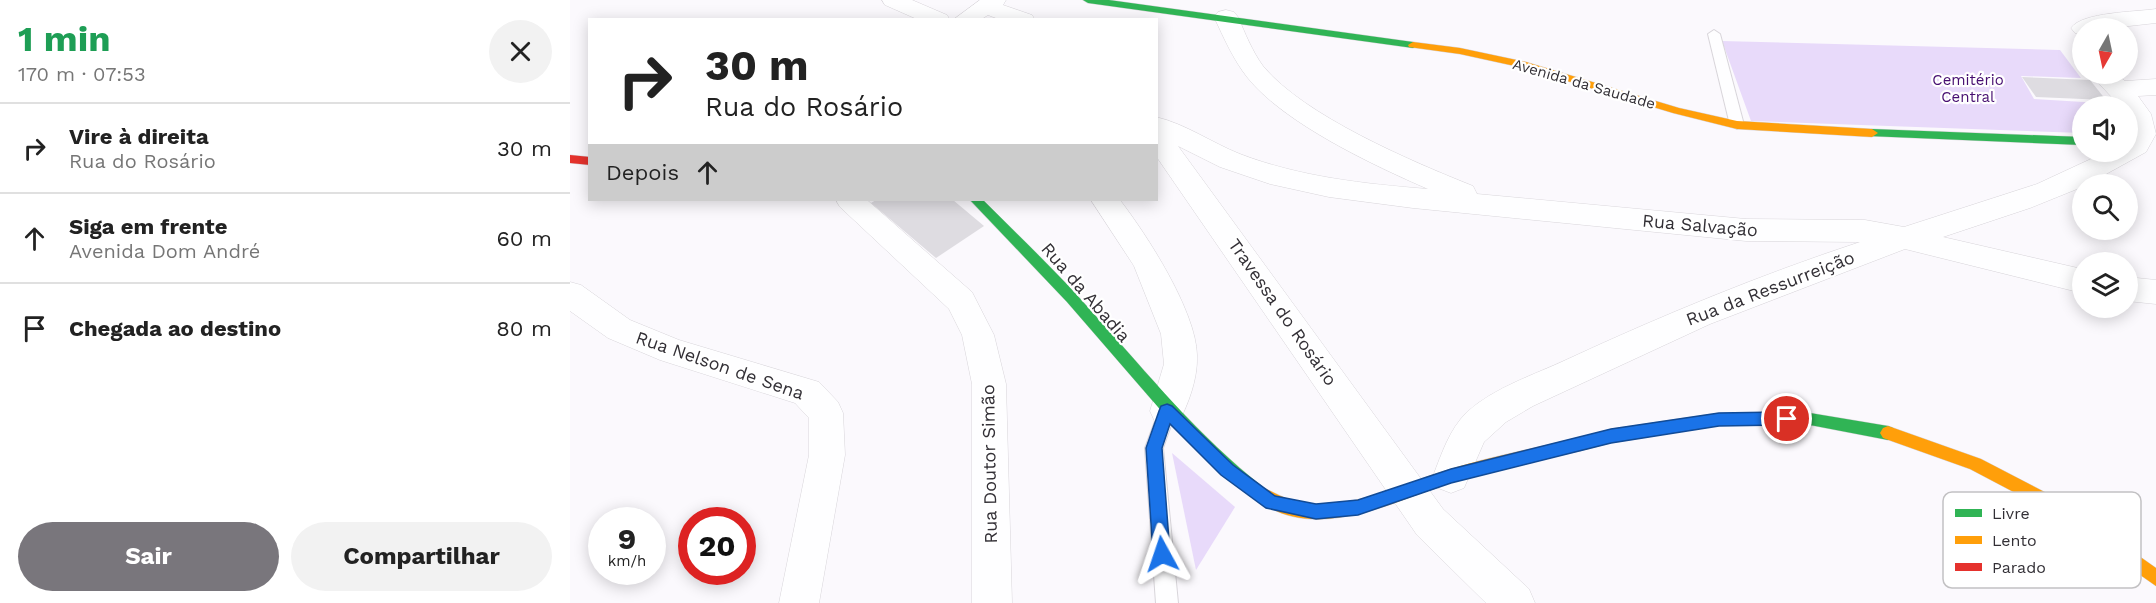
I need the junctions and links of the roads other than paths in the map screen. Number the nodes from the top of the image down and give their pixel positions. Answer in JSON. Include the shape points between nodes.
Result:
{"nodes":[{"id":1,"x":893,"y":0,"type":"edge"},
{"id":2,"x":1088,"y":0,"type":"edge"},
{"id":3,"x":990,"y":3,"type":"edge"},
{"id":4,"x":2156,"y":16,"type":"edge"},
{"id":5,"x":1226,"y":17,"type":"junction"},
{"id":6,"x":934,"y":18,"type":"edge"},
{"id":7,"x":967,"y":18,"type":"edge"},
{"id":8,"x":1020,"y":18,"type":"edge"},
{"id":9,"x":2138,"y":18,"type":"edge"},
{"id":10,"x":1714,"y":34,"type":"dead end"},
{"id":11,"x":2113,"y":84,"type":"edge"},
{"id":12,"x":2133,"y":84,"type":"edge"},
{"id":13,"x":2156,"y":87,"type":"edge"},
{"id":14,"x":2123,"y":96,"type":"edge"},
{"id":15,"x":2138,"y":115,"type":"edge"},
{"id":16,"x":1737,"y":125,"type":"junction"},
{"id":17,"x":1158,"y":126,"type":"edge"},
{"id":18,"x":2138,"y":137,"type":"edge"},
{"id":19,"x":1158,"y":138,"type":"edge"},
{"id":20,"x":2072,"y":141,"type":"edge"},
{"id":21,"x":570,"y":159,"type":"edge"},
{"id":22,"x":588,"y":161,"type":"edge"},
{"id":23,"x":2110,"y":162,"type":"edge"},
{"id":24,"x":851,"y":201,"type":"edge"},
{"id":25,"x":977,"y":201,"type":"edge"},
{"id":26,"x":1106,"y":201,"type":"edge"},
{"id":27,"x":1494,"y":205,"type":"junction"},
{"id":28,"x":1905,"y":238,"type":"junction"},
{"id":29,"x":2072,"y":279,"type":"edge"},
{"id":30,"x":2138,"y":290,"type":"edge"},
{"id":31,"x":2156,"y":292,"type":"edge"},
{"id":32,"x":570,"y":294,"type":"edge"},
{"id":33,"x":1167,"y":411,"type":"junction"},
{"id":34,"x":1451,"y":476,"type":"junction"},
{"id":35,"x":1408,"y":491,"type":"junction"},
{"id":36,"x":2029,"y":492,"type":"edge"},
{"id":37,"x":2141,"y":567,"type":"edge"},
{"id":38,"x":2156,"y":578,"type":"edge"},
{"id":39,"x":799,"y":603,"type":"edge"},
{"id":40,"x":992,"y":603,"type":"edge"},
{"id":41,"x":1167,"y":603,"type":"edge"},
{"id":42,"x":1515,"y":603,"type":"edge"}],
"edges":[{"from":1,"to":6,"type":"street"},
{"from":2,"to":5,"type":"street","name":"Avenida da Saudade"},
{"from":3,"to":7,"type":"street"},
{"from":3,"to":8,"type":"street"},
{"from":4,"to":9,"type":"street"},
{"from":5,"to":16,"type":"street","name":"Avenida da Saudade","via":[[1460,51],[1526,65]]},
{"from":5,"to":27,"type":"street","name":"Rua Salvação","via":[[1258,76],[1285,101],[1425,178]]},
{"from":10,"to":16,"type":"lane"},
{"from":11,"to":14,"type":"street","name":"Rua da Ressurreição"},
{"from":12,"to":13,"type":"street"},
{"from":15,"to":18,"type":"street","name":"Rua da Ressurreição","via":[[2143,130]]},
{"from":16,"to":20,"type":"street","name":"Avenida da Saudade"},
{"from":17,"to":27,"type":"street","name":"Rua Salvação","via":[[1230,160],[1280,177],[1402,197]]},
{"from":19,"to":35,"type":"street","name":"Travessa do Rosário"},
{"from":21,"to":22,"type":"street"},
{"from":23,"to":28,"type":"street","name":"Rua da Ressurreição","via":[[2031,198]]},
{"from":24,"to":40,"type":"street","name":"Rua Doutor Simão","via":[[961,301],[978,335],[989,384]]},
{"from":25,"to":33,"type":"street","name":"Rua da Abadia","via":[[1072,298]]},
{"from":26,"to":33,"type":"street","via":[[1154,272],[1175,330],[1181,356]]},
{"from":27,"to":28,"type":"street","name":"Rua Salvação","via":[[1746,230],[1865,231]]},
{"from":28,"to":29,"type":"street","name":"Rua Salvação"},
{"from":28,"to":34,"type":"street","name":"Rua da Ressurreição","via":[[1707,310],[1496,410],[1471,431]]},
{"from":30,"to":31,"type":"street"},
{"from":32,"to":39,"type":"street","name":"Rua Nelson de Sena","via":[[619,329],[672,351],[807,392],[826,413],[827,455]]},
{"from":33,"to":35,"type":"street","name":"Rua da Abadia","via":[[1227,470],[1272,503],[1316,512],[1358,508]]},
{"from":33,"to":41,"type":"lane","via":[[1154,448]]},
{"from":34,"to":35,"type":"street","name":"Rua da Abadia"},
{"from":34,"to":36,"type":"street","name":"Rua da Abadia","via":[[1622,434],[1719,419],[1810,419],[1893,434],[1974,464]]},
{"from":35,"to":42,"type":"street","name":"Travessa do Rosário","via":[[1450,543]]},
{"from":37,"to":38,"type":"street","name":"Rua da Abadia"}]}
